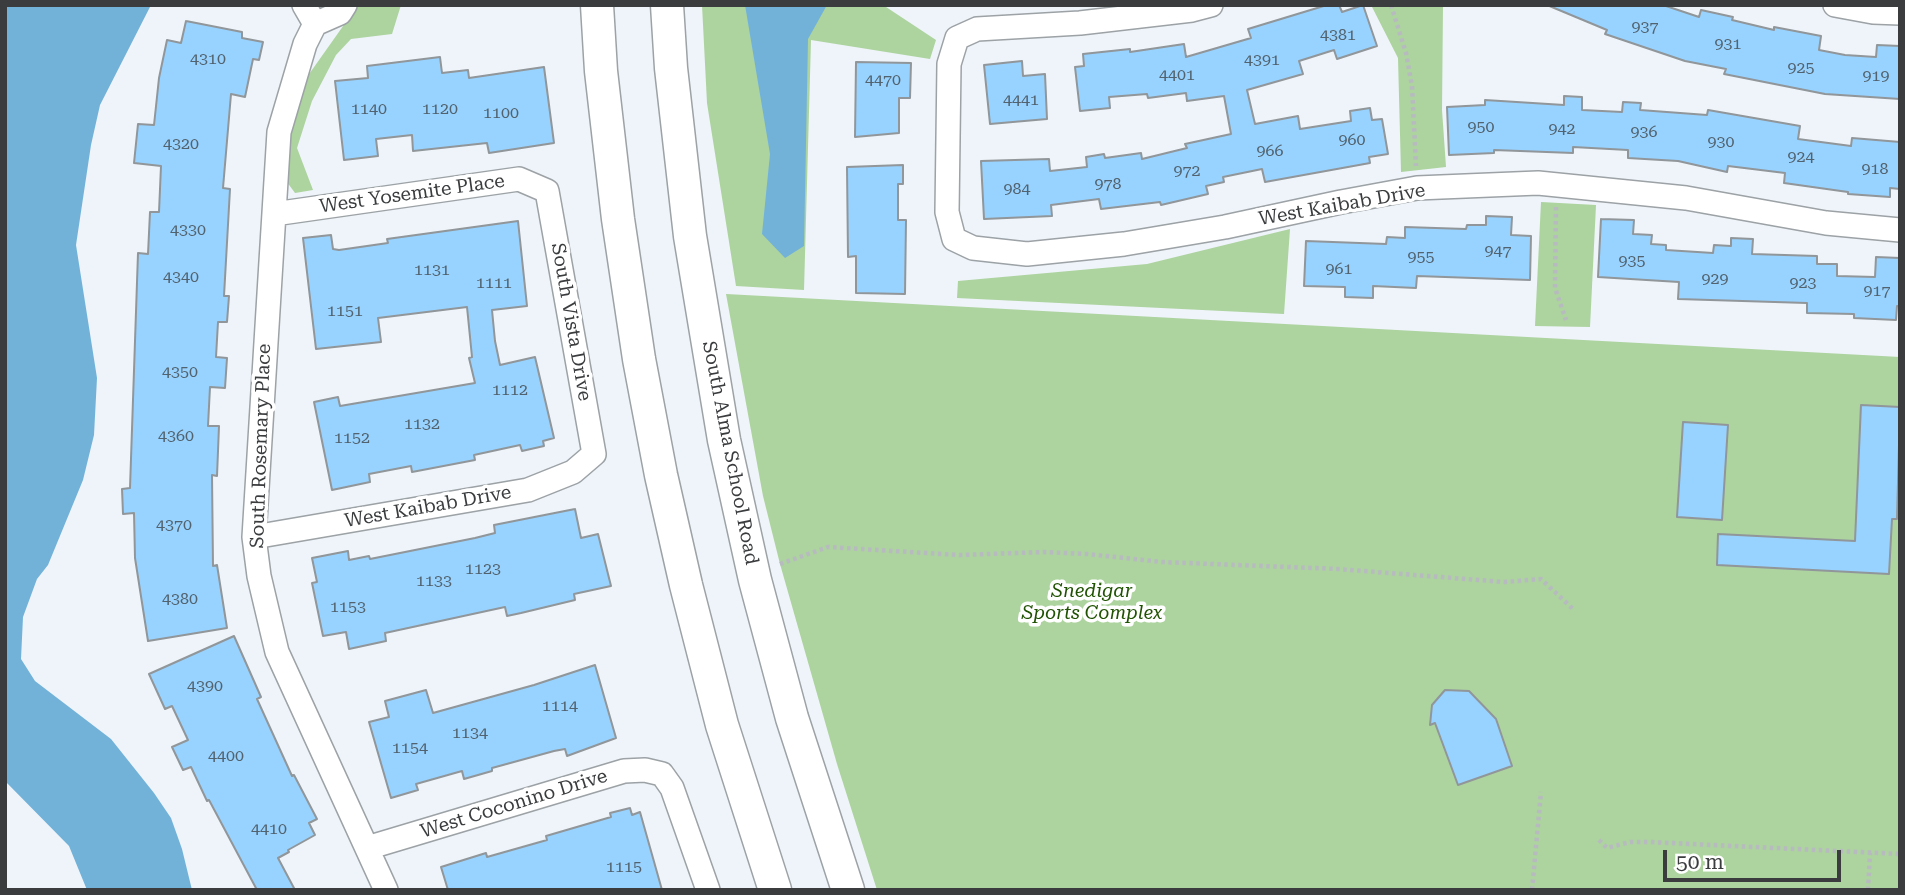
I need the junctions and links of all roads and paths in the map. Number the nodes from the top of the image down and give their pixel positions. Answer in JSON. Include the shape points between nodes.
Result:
{"nodes":[{"id":1,"x":345,"y":5,"type":"edge"},
{"id":2,"x":597,"y":5,"type":"edge"},
{"id":3,"x":667,"y":5,"type":"edge"},
{"id":4,"x":1211,"y":5,"type":"edge"},
{"id":5,"x":1391,"y":5,"type":"edge"},
{"id":6,"x":1835,"y":5,"type":"edge"},
{"id":7,"x":1900,"y":13,"type":"edge"},
{"id":8,"x":310,"y":15,"type":"edge"},
{"id":9,"x":1558,"y":185,"type":"junction"},
{"id":10,"x":1417,"y":188,"type":"junction"},
{"id":11,"x":547,"y":191,"type":"joint"},
{"id":12,"x":274,"y":214,"type":"junction"},
{"id":13,"x":1900,"y":230,"type":"edge"},
{"id":14,"x":1566,"y":320,"type":"dead end"},
{"id":15,"x":594,"y":454,"type":"joint"},
{"id":16,"x":254,"y":537,"type":"junction"},
{"id":17,"x":780,"y":564,"type":"dead end"},
{"id":18,"x":1573,"y":610,"type":"dead end"},
{"id":19,"x":1541,"y":792,"type":"dead end"},
{"id":20,"x":1599,"y":840,"type":"dead end"},
{"id":21,"x":367,"y":849,"type":"junction"},
{"id":22,"x":1870,"y":853,"type":"junction"},
{"id":23,"x":1900,"y":854,"type":"edge"},
{"id":24,"x":386,"y":890,"type":"edge"},
{"id":25,"x":708,"y":890,"type":"edge"},
{"id":26,"x":775,"y":890,"type":"edge"},
{"id":27,"x":848,"y":890,"type":"edge"},
{"id":28,"x":1532,"y":890,"type":"edge"},
{"id":29,"x":1868,"y":890,"type":"edge"}],
"edges":[{"from":1,"to":8,"type":"street","name":"South Rosemary Place","via":[[340,13]]},
{"from":2,"to":26,"type":"main road","via":[[618,219],[661,475],[722,724]]},
{"from":3,"to":27,"type":"main road","name":"South Alma School Road","via":[[690,236],[724,440],[792,718]]},
{"from":4,"to":10,"type":"street","name":"West Kaibab Drive","via":[[1080,23],[977,29],[957,38],[949,64],[947,212],[954,239],[973,248],[1027,254],[1125,244]]},
{"from":5,"to":10,"type":"path","via":[[1412,86]]},
{"from":6,"to":7,"type":"street"},
{"from":8,"to":12,"type":"street","name":"South Rosemary Place","via":[[279,132]]},
{"from":9,"to":10,"type":"street","name":"West Kaibab Drive"},
{"from":9,"to":13,"type":"street","name":"West Kaibab Drive","via":[[1686,198],[1826,223]]},
{"from":9,"to":14,"type":"path","via":[[1555,288]]},
{"from":11,"to":12,"type":"street","name":"West Yosemite Place","via":[[519,179]]},
{"from":11,"to":15,"type":"street","name":"South Vista Drive"},
{"from":12,"to":16,"type":"street","name":"South Rosemary Place"},
{"from":15,"to":16,"type":"street","name":"West Kaibab Drive","via":[[573,472],[528,489]]},
{"from":16,"to":21,"type":"street","name":"South Rosemary Place","via":[[277,652]]},
{"from":17,"to":18,"type":"path","via":[[828,547],[959,555],[1124,556],[1504,582],[1541,579]]},
{"from":19,"to":28,"type":"path"},
{"from":20,"to":22,"type":"path","via":[[1608,848],[1650,842]]},
{"from":21,"to":24,"type":"street","name":"South Rosemary Place"},
{"from":21,"to":25,"type":"street","name":"West Coconino Drive","via":[[624,771],[645,770],[663,774],[672,788]]},
{"from":22,"to":23,"type":"path"},
{"from":22,"to":29,"type":"path"}]}
